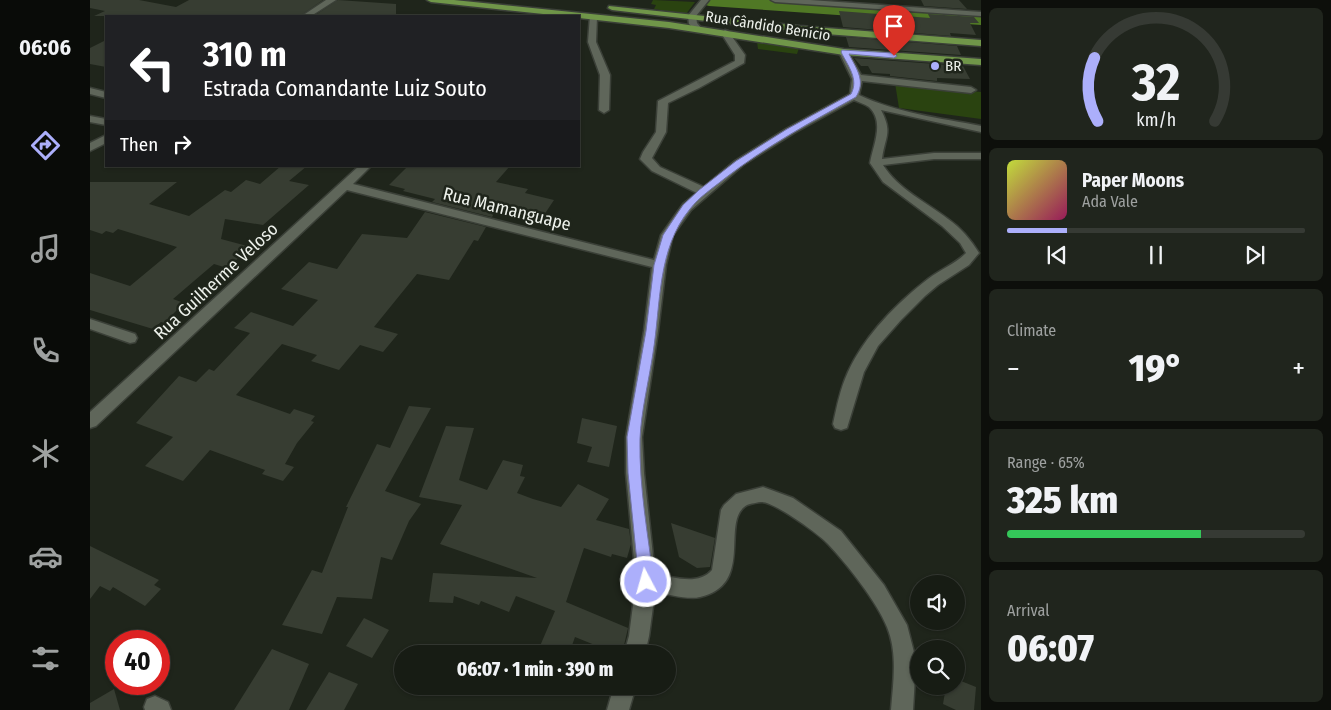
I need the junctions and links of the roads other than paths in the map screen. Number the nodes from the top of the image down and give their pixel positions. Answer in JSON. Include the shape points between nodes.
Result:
{"nodes":[{"id":1,"x":332,"y":0,"type":"edge"},
{"id":2,"x":431,"y":0,"type":"edge"},
{"id":3,"x":775,"y":0,"type":"edge"},
{"id":4,"x":704,"y":1,"type":"edge"},
{"id":5,"x":607,"y":8,"type":"dead end"},
{"id":6,"x":981,"y":14,"type":"edge"},
{"id":7,"x":308,"y":15,"type":"edge"},
{"id":8,"x":574,"y":15,"type":"edge"},
{"id":9,"x":580,"y":16,"type":"edge"},
{"id":10,"x":692,"y":16,"type":"junction"},
{"id":11,"x":593,"y":17,"type":"junction"},
{"id":12,"x":698,"y":29,"type":"junction"},
{"id":13,"x":724,"y":33,"type":"junction"},
{"id":14,"x":981,"y":43,"type":"edge"},
{"id":15,"x":844,"y":52,"type":"junction"},
{"id":16,"x":981,"y":62,"type":"edge"},
{"id":17,"x":858,"y":78,"type":"junction"},
{"id":18,"x":972,"y":90,"type":"dead end"},
{"id":19,"x":90,"y":91,"type":"edge"},
{"id":20,"x":105,"y":95,"type":"edge"},
{"id":21,"x":854,"y":96,"type":"junction"},
{"id":22,"x":873,"y":105,"type":"junction"},
{"id":23,"x":604,"y":110,"type":"dead end"},
{"id":24,"x":90,"y":118,"type":"edge"},
{"id":25,"x":105,"y":122,"type":"edge"},
{"id":26,"x":981,"y":129,"type":"edge"},
{"id":27,"x":105,"y":139,"type":"edge"},
{"id":28,"x":90,"y":148,"type":"edge"},
{"id":29,"x":981,"y":156,"type":"edge"},
{"id":30,"x":876,"y":163,"type":"junction"},
{"id":31,"x":365,"y":167,"type":"edge"},
{"id":32,"x":347,"y":186,"type":"junction"},
{"id":33,"x":702,"y":192,"type":"junction"},
{"id":34,"x":659,"y":265,"type":"junction"},
{"id":35,"x":90,"y":324,"type":"edge"},
{"id":36,"x":130,"y":338,"type":"dead end"},
{"id":37,"x":90,"y":422,"type":"edge"},
{"id":38,"x":841,"y":424,"type":"dead end"},
{"id":39,"x":646,"y":582,"type":"junction"},
{"id":40,"x":636,"y":645,"type":"edge"},
{"id":41,"x":622,"y":695,"type":"edge"},
{"id":42,"x":618,"y":710,"type":"edge"},
{"id":43,"x":902,"y":710,"type":"edge"}],
"edges":[{"from":1,"to":7,"type":"street"},
{"from":2,"to":8,"type":"main road","name":"Rua Cândido Benício"},
{"from":3,"to":6,"type":"street"},
{"from":4,"to":10,"type":"street"},
{"from":5,"to":10,"type":"main road","name":"Rua Cândido Benício"},
{"from":9,"to":11,"type":"main road","name":"Rua Cândido Benício"},
{"from":10,"to":12,"type":"street"},
{"from":10,"to":14,"type":"main road","name":"Rua Cândido Benício","via":[[800,29]]},
{"from":11,"to":12,"type":"main road","name":"Rua Cândido Benício"},
{"from":11,"to":23,"type":"street","via":[[592,42],[605,75]]},
{"from":12,"to":13,"type":"main road","name":"Rua Cândido Benício"},
{"from":13,"to":15,"type":"main road","name":"Rua Cândido Benício"},
{"from":13,"to":33,"type":"street","via":[[740,55],[739,63],[663,100],[660,135],[647,152],[646,159],[656,169]]},
{"from":15,"to":16,"type":"main road","name":"Rua Cândido Benício"},
{"from":15,"to":17,"type":"street"},
{"from":17,"to":18,"type":"street"},
{"from":17,"to":21,"type":"street"},
{"from":19,"to":20,"type":"street"},
{"from":21,"to":22,"type":"street"},
{"from":21,"to":33,"type":"street","via":[[761,149]]},
{"from":22,"to":26,"type":"street"},
{"from":22,"to":30,"type":"street","via":[[883,124]]},
{"from":24,"to":25,"type":"street"},
{"from":27,"to":28,"type":"street"},
{"from":29,"to":30,"type":"street","via":[[934,156]]},
{"from":30,"to":38,"type":"street","via":[[887,180],[946,223],[965,241],[973,254],[909,302],[880,334],[850,386]]},
{"from":31,"to":32,"type":"street","name":"Rua Guilherme Veloso"},
{"from":32,"to":34,"type":"street","name":"Rua Mamanguape"},
{"from":32,"to":37,"type":"street","name":"Rua Guilherme Veloso"},
{"from":33,"to":34,"type":"street","via":[[667,235]]},
{"from":34,"to":39,"type":"street","via":[[634,437]]},
{"from":35,"to":36,"type":"street"},
{"from":39,"to":40,"type":"street"},
{"from":39,"to":43,"type":"street","via":[[698,589],[713,583],[721,574],[730,510],[742,499],[763,494],[787,503],[834,537],[877,591],[897,625],[905,660]]},
{"from":41,"to":42,"type":"street"}]}
